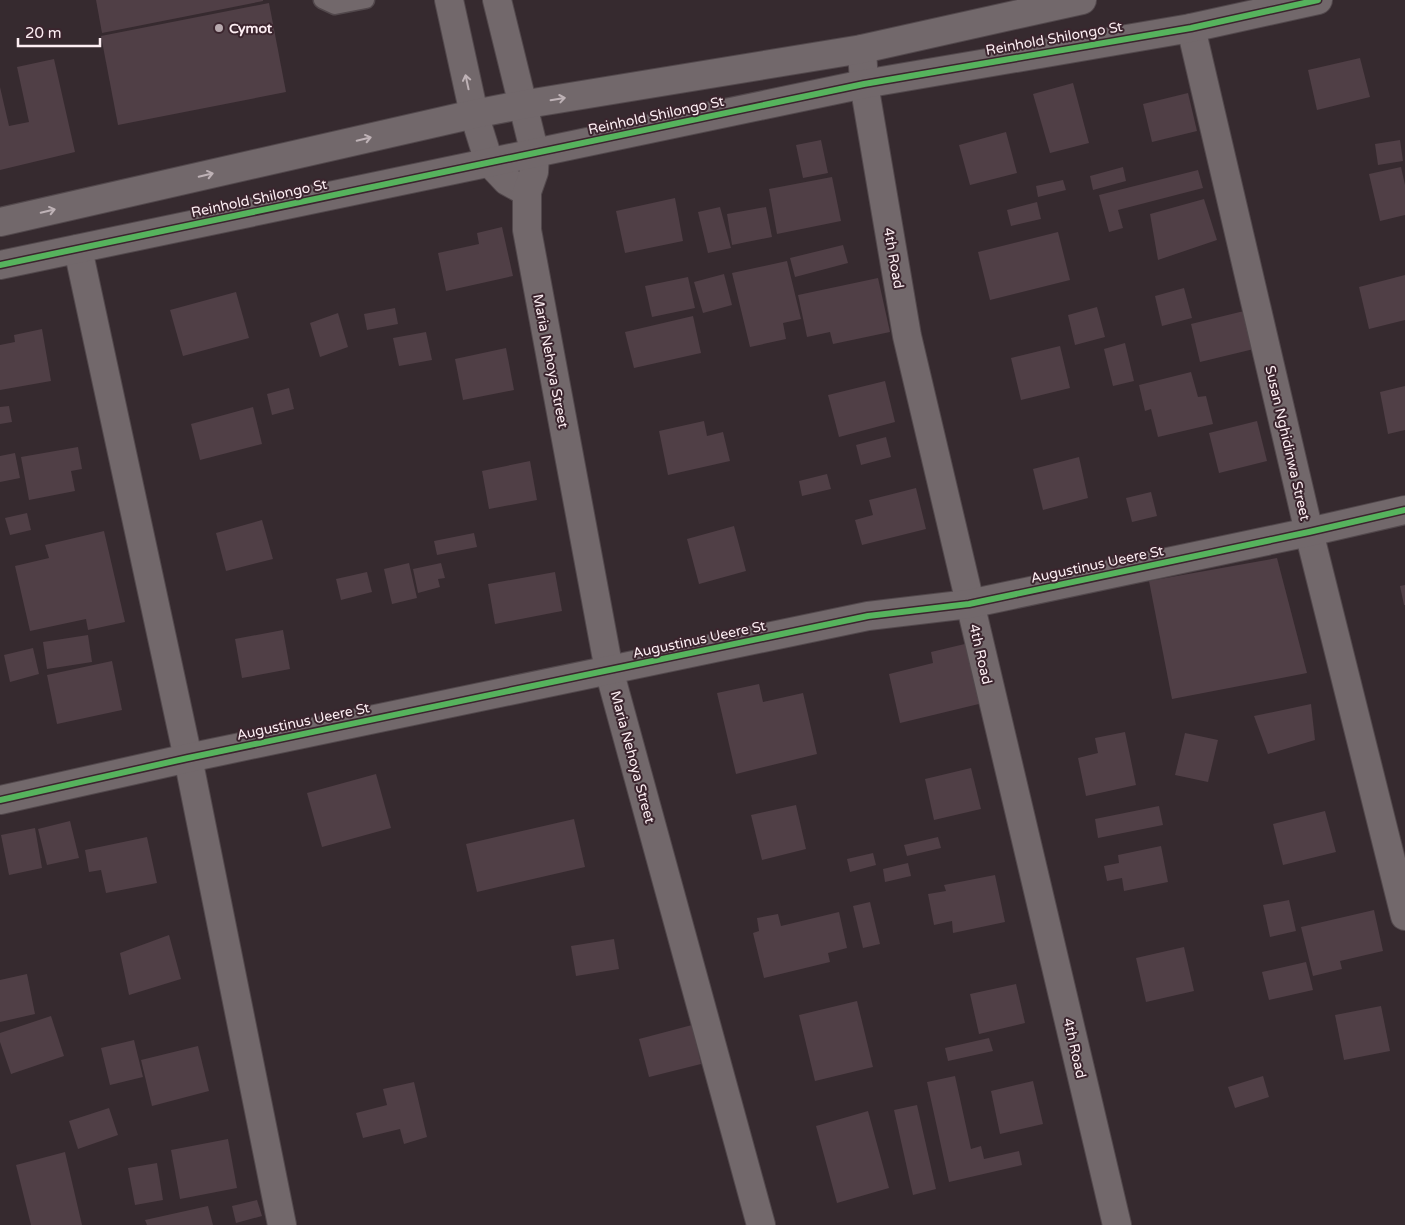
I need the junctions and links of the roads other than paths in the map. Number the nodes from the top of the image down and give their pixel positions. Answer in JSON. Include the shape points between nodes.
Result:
{"nodes":[{"id":1,"x":322,"y":0,"type":"edge"},
{"id":2,"x":366,"y":0,"type":"edge"},
{"id":3,"x":449,"y":0,"type":"edge"},
{"id":4,"x":496,"y":0,"type":"edge"},
{"id":5,"x":1082,"y":0,"type":"edge"},
{"id":6,"x":1318,"y":0,"type":"edge"},
{"id":7,"x":1191,"y":28,"type":"junction"},
{"id":8,"x":862,"y":48,"type":"junction"},
{"id":9,"x":864,"y":84,"type":"junction"},
{"id":10,"x":521,"y":105,"type":"junction"},
{"id":11,"x":474,"y":114,"type":"junction"},
{"id":12,"x":535,"y":154,"type":"junction"},
{"id":13,"x":490,"y":162,"type":"junction"},
{"id":14,"x":527,"y":192,"type":"junction"},
{"id":15,"x":0,"y":222,"type":"edge"},
{"id":16,"x":78,"y":248,"type":"junction"},
{"id":17,"x":0,"y":265,"type":"edge"},
{"id":18,"x":1405,"y":510,"type":"edge"},
{"id":19,"x":1309,"y":532,"type":"junction"},
{"id":20,"x":970,"y":604,"type":"junction"},
{"id":21,"x":609,"y":670,"type":"junction"},
{"id":22,"x":188,"y":758,"type":"junction"},
{"id":23,"x":0,"y":800,"type":"edge"},
{"id":24,"x":1405,"y":916,"type":"edge"},
{"id":25,"x":282,"y":1225,"type":"edge"},
{"id":26,"x":761,"y":1225,"type":"edge"},
{"id":27,"x":1117,"y":1225,"type":"edge"}],
"edges":[{"from":1,"to":2,"type":"lane","via":[[335,6]]},
{"from":11,"to":3,"type":"street","one_way":true},
{"from":4,"to":10,"type":"street"},
{"from":5,"to":8,"type":"street","name":"Reinhold Shilongo St"},
{"from":6,"to":7,"type":"street","name":"Reinhold Shilongo St"},
{"from":7,"to":9,"type":"street","name":"Reinhold Shilongo St"},
{"from":7,"to":19,"type":"street","name":"Susan Nghidinwa Street"},
{"from":8,"to":9,"type":"street","name":"4th Road"},
{"from":10,"to":8,"type":"street","name":"Reinhold Shilongo St","one_way":true},
{"from":9,"to":12,"type":"street","name":"Reinhold Shilongo St"},
{"from":9,"to":20,"type":"street","name":"4th Road","via":[[907,336]]},
{"from":10,"to":11,"type":"street","name":"Reinhold Shilongo St"},
{"from":10,"to":12,"type":"street"},
{"from":11,"to":13,"type":"street"},
{"from":15,"to":11,"type":"street","name":"Reinhold Shilongo St","one_way":true},
{"from":12,"to":13,"type":"street","name":"Reinhold Shilongo St"},
{"from":12,"to":14,"type":"street","name":"Maria Nehoya Street","via":[[534,172]]},
{"from":13,"to":14,"type":"street","via":[[507,180]]},
{"from":13,"to":16,"type":"street","name":"Reinhold Shilongo St"},
{"from":14,"to":21,"type":"street","name":"Maria Nehoya Street","via":[[527,230]]},
{"from":16,"to":17,"type":"street","name":"Reinhold Shilongo St"},
{"from":16,"to":22,"type":"street"},
{"from":18,"to":19,"type":"street","name":"Augustinus Ueere St"},
{"from":19,"to":20,"type":"street","name":"Augustinus Ueere St"},
{"from":19,"to":24,"type":"street","name":"Susan Nghidinwa Street"},
{"from":20,"to":21,"type":"street","name":"Augustinus Ueere St","via":[[868,616]]},
{"from":20,"to":27,"type":"street","name":"4th Road"},
{"from":21,"to":22,"type":"street","name":"Augustinus Ueere St"},
{"from":21,"to":26,"type":"street","name":"Maria Nehoya Street"},
{"from":22,"to":23,"type":"street","name":"Augustinus Ueere St"},
{"from":22,"to":25,"type":"street"}]}
